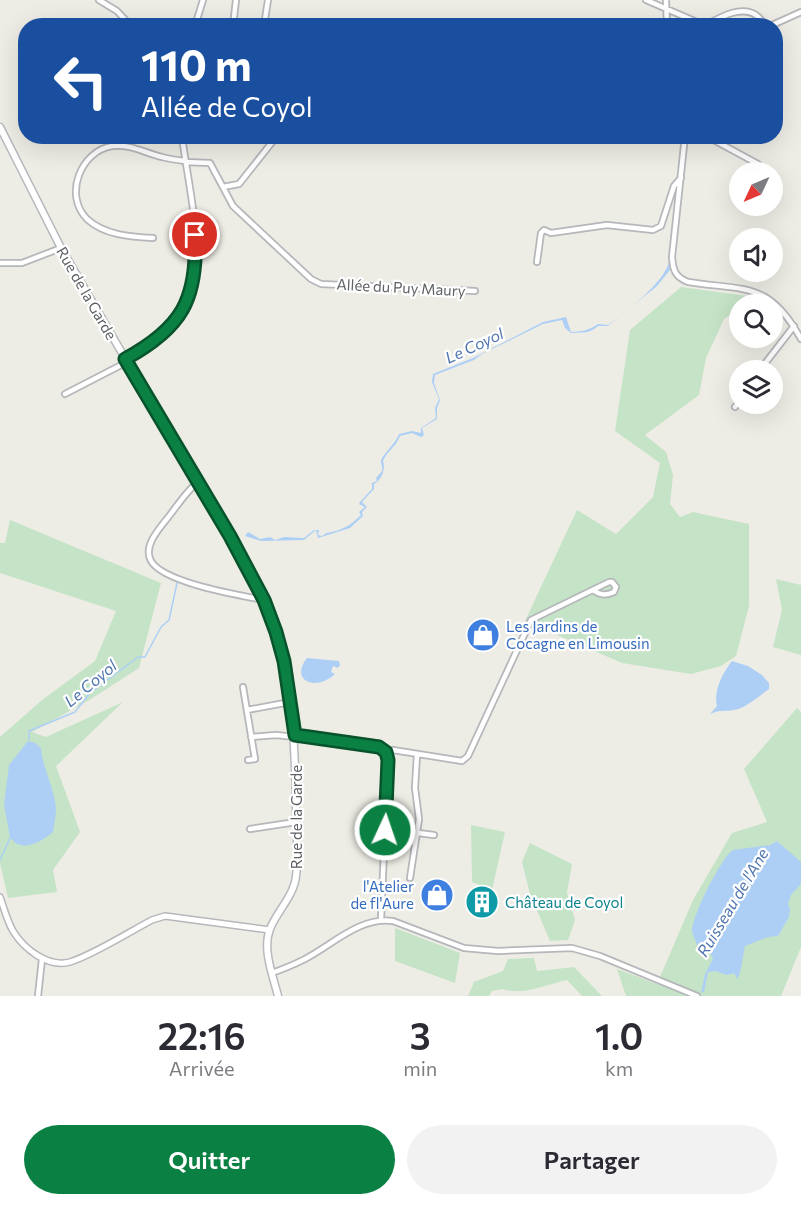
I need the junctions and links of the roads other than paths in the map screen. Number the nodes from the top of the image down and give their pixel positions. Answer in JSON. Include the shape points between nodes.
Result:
{"nodes":[{"id":1,"x":99,"y":0,"type":"edge"},
{"id":2,"x":203,"y":0,"type":"edge"},
{"id":3,"x":236,"y":0,"type":"edge"},
{"id":4,"x":268,"y":0,"type":"edge"},
{"id":5,"x":646,"y":0,"type":"edge"},
{"id":6,"x":666,"y":0,"type":"edge"},
{"id":7,"x":666,"y":9,"type":"junction"},
{"id":8,"x":801,"y":12,"type":"edge"},
{"id":9,"x":124,"y":18,"type":"edge"},
{"id":10,"x":197,"y":18,"type":"edge"},
{"id":11,"x":234,"y":18,"type":"edge"},
{"id":12,"x":265,"y":18,"type":"edge"},
{"id":13,"x":667,"y":18,"type":"edge"},
{"id":14,"x":688,"y":18,"type":"edge"},
{"id":15,"x":718,"y":18,"type":"edge"},
{"id":16,"x":759,"y":18,"type":"edge"},
{"id":17,"x":783,"y":20,"type":"edge"},
{"id":18,"x":0,"y":127,"type":"edge"},
{"id":19,"x":183,"y":144,"type":"edge"},
{"id":20,"x":272,"y":144,"type":"edge"},
{"id":21,"x":685,"y":144,"type":"edge"},
{"id":22,"x":721,"y":144,"type":"edge"},
{"id":23,"x":185,"y":161,"type":"junction"},
{"id":24,"x":754,"y":162,"type":"edge"},
{"id":25,"x":682,"y":177,"type":"junction"},
{"id":26,"x":223,"y":187,"type":"junction"},
{"id":27,"x":153,"y":238,"type":"dead end"},
{"id":28,"x":60,"y":248,"type":"junction"},
{"id":29,"x":537,"y":262,"type":"dead end"},
{"id":30,"x":0,"y":263,"type":"edge"},
{"id":31,"x":475,"y":291,"type":"dead end"},
{"id":32,"x":794,"y":326,"type":"junction"},
{"id":33,"x":801,"y":339,"type":"edge"},
{"id":34,"x":126,"y":360,"type":"junction"},
{"id":35,"x":768,"y":360,"type":"edge"},
{"id":36,"x":65,"y":394,"type":"dead end"},
{"id":37,"x":198,"y":481,"type":"junction"},
{"id":38,"x":593,"y":590,"type":"dead end"},
{"id":39,"x":264,"y":600,"type":"junction"},
{"id":40,"x":243,"y":687,"type":"dead end"},
{"id":41,"x":290,"y":702,"type":"junction"},
{"id":42,"x":247,"y":710,"type":"junction"},
{"id":43,"x":295,"y":736,"type":"junction"},
{"id":44,"x":251,"y":737,"type":"junction"},
{"id":45,"x":386,"y":752,"type":"junction"},
{"id":46,"x":417,"y":754,"type":"junction"},
{"id":47,"x":248,"y":760,"type":"dead end"},
{"id":48,"x":296,"y":822,"type":"junction"},
{"id":49,"x":250,"y":829,"type":"dead end"},
{"id":50,"x":418,"y":833,"type":"junction"},
{"id":51,"x":434,"y":835,"type":"dead end"},
{"id":52,"x":410,"y":878,"type":"dead end"},
{"id":53,"x":0,"y":897,"type":"edge"},
{"id":54,"x":381,"y":919,"type":"junction"},
{"id":55,"x":270,"y":930,"type":"junction"},
{"id":56,"x":42,"y":959,"type":"junction"},
{"id":57,"x":272,"y":973,"type":"junction"},
{"id":58,"x":38,"y":996,"type":"edge"},
{"id":59,"x":278,"y":996,"type":"edge"},
{"id":60,"x":697,"y":996,"type":"edge"}],
"edges":[{"from":1,"to":9,"type":"street"},
{"from":2,"to":10,"type":"street"},
{"from":3,"to":11,"type":"street"},
{"from":4,"to":12,"type":"street"},
{"from":5,"to":7,"type":"street"},
{"from":6,"to":7,"type":"street"},
{"from":7,"to":13,"type":"street"},
{"from":7,"to":14,"type":"street"},
{"from":8,"to":17,"type":"street"},
{"from":15,"to":16,"type":"street","via":[[747,12]]},
{"from":18,"to":28,"type":"main road","name":"Rue de la Garde"},
{"from":19,"to":23,"type":"street"},
{"from":20,"to":26,"type":"street","via":[[239,184]]},
{"from":21,"to":25,"type":"street"},
{"from":22,"to":24,"type":"street"},
{"from":23,"to":26,"type":"street","name":"Allée du Puy Maury","via":[[210,163]]},
{"from":23,"to":27,"type":"street","via":[[132,147],[111,146],[95,153],[82,166],[76,181],[77,195],[88,219],[117,234]]},
{"from":23,"to":34,"type":"street","via":[[197,266],[190,295],[173,324],[156,341]]},
{"from":25,"to":29,"type":"street","via":[[674,186],[661,226],[653,230],[608,225],[551,233],[544,230]]},
{"from":25,"to":32,"type":"street","via":[[672,257],[674,273],[688,282],[753,290],[766,296]]},
{"from":26,"to":31,"type":"street","name":"Allée du Puy Maury","via":[[233,206],[321,284]]},
{"from":28,"to":30,"type":"street","via":[[22,263]]},
{"from":28,"to":34,"type":"main road","name":"Rue de la Garde"},
{"from":32,"to":33,"type":"street"},
{"from":32,"to":35,"type":"street"},
{"from":34,"to":36,"type":"street"},
{"from":34,"to":37,"type":"main road","name":"Rue de la Garde"},
{"from":37,"to":39,"type":"main road","name":"Rue de la Garde"},
{"from":37,"to":39,"type":"street","via":[[154,535],[149,550],[151,561],[178,578]]},
{"from":38,"to":46,"type":"street","via":[[531,621],[468,756],[462,760]]},
{"from":39,"to":41,"type":"main road","name":"Rue de la Garde","via":[[284,661]]},
{"from":40,"to":42,"type":"street"},
{"from":41,"to":42,"type":"street"},
{"from":41,"to":43,"type":"main road","name":"Rue de la Garde"},
{"from":42,"to":44,"type":"street"},
{"from":43,"to":44,"type":"street"},
{"from":43,"to":45,"type":"street","via":[[379,747]]},
{"from":43,"to":48,"type":"main road","name":"Rue de la Garde"},
{"from":44,"to":47,"type":"street","via":[[255,759]]},
{"from":45,"to":46,"type":"street"},
{"from":45,"to":54,"type":"street"},
{"from":46,"to":50,"type":"street"},
{"from":48,"to":49,"type":"street"},
{"from":48,"to":55,"type":"main road","name":"Rue de la Garde","via":[[297,877]]},
{"from":50,"to":51,"type":"street"},
{"from":50,"to":52,"type":"street"},
{"from":53,"to":56,"type":"street","via":[[13,931]]},
{"from":54,"to":57,"type":"street"},
{"from":54,"to":60,"type":"street","via":[[464,948],[572,948]]},
{"from":55,"to":56,"type":"street","via":[[165,916],[69,962]]},
{"from":55,"to":57,"type":"main road","name":"Rue de la Garde","via":[[268,953]]},
{"from":56,"to":58,"type":"street"},
{"from":57,"to":59,"type":"main road","name":"Rue de la Garde"}]}
